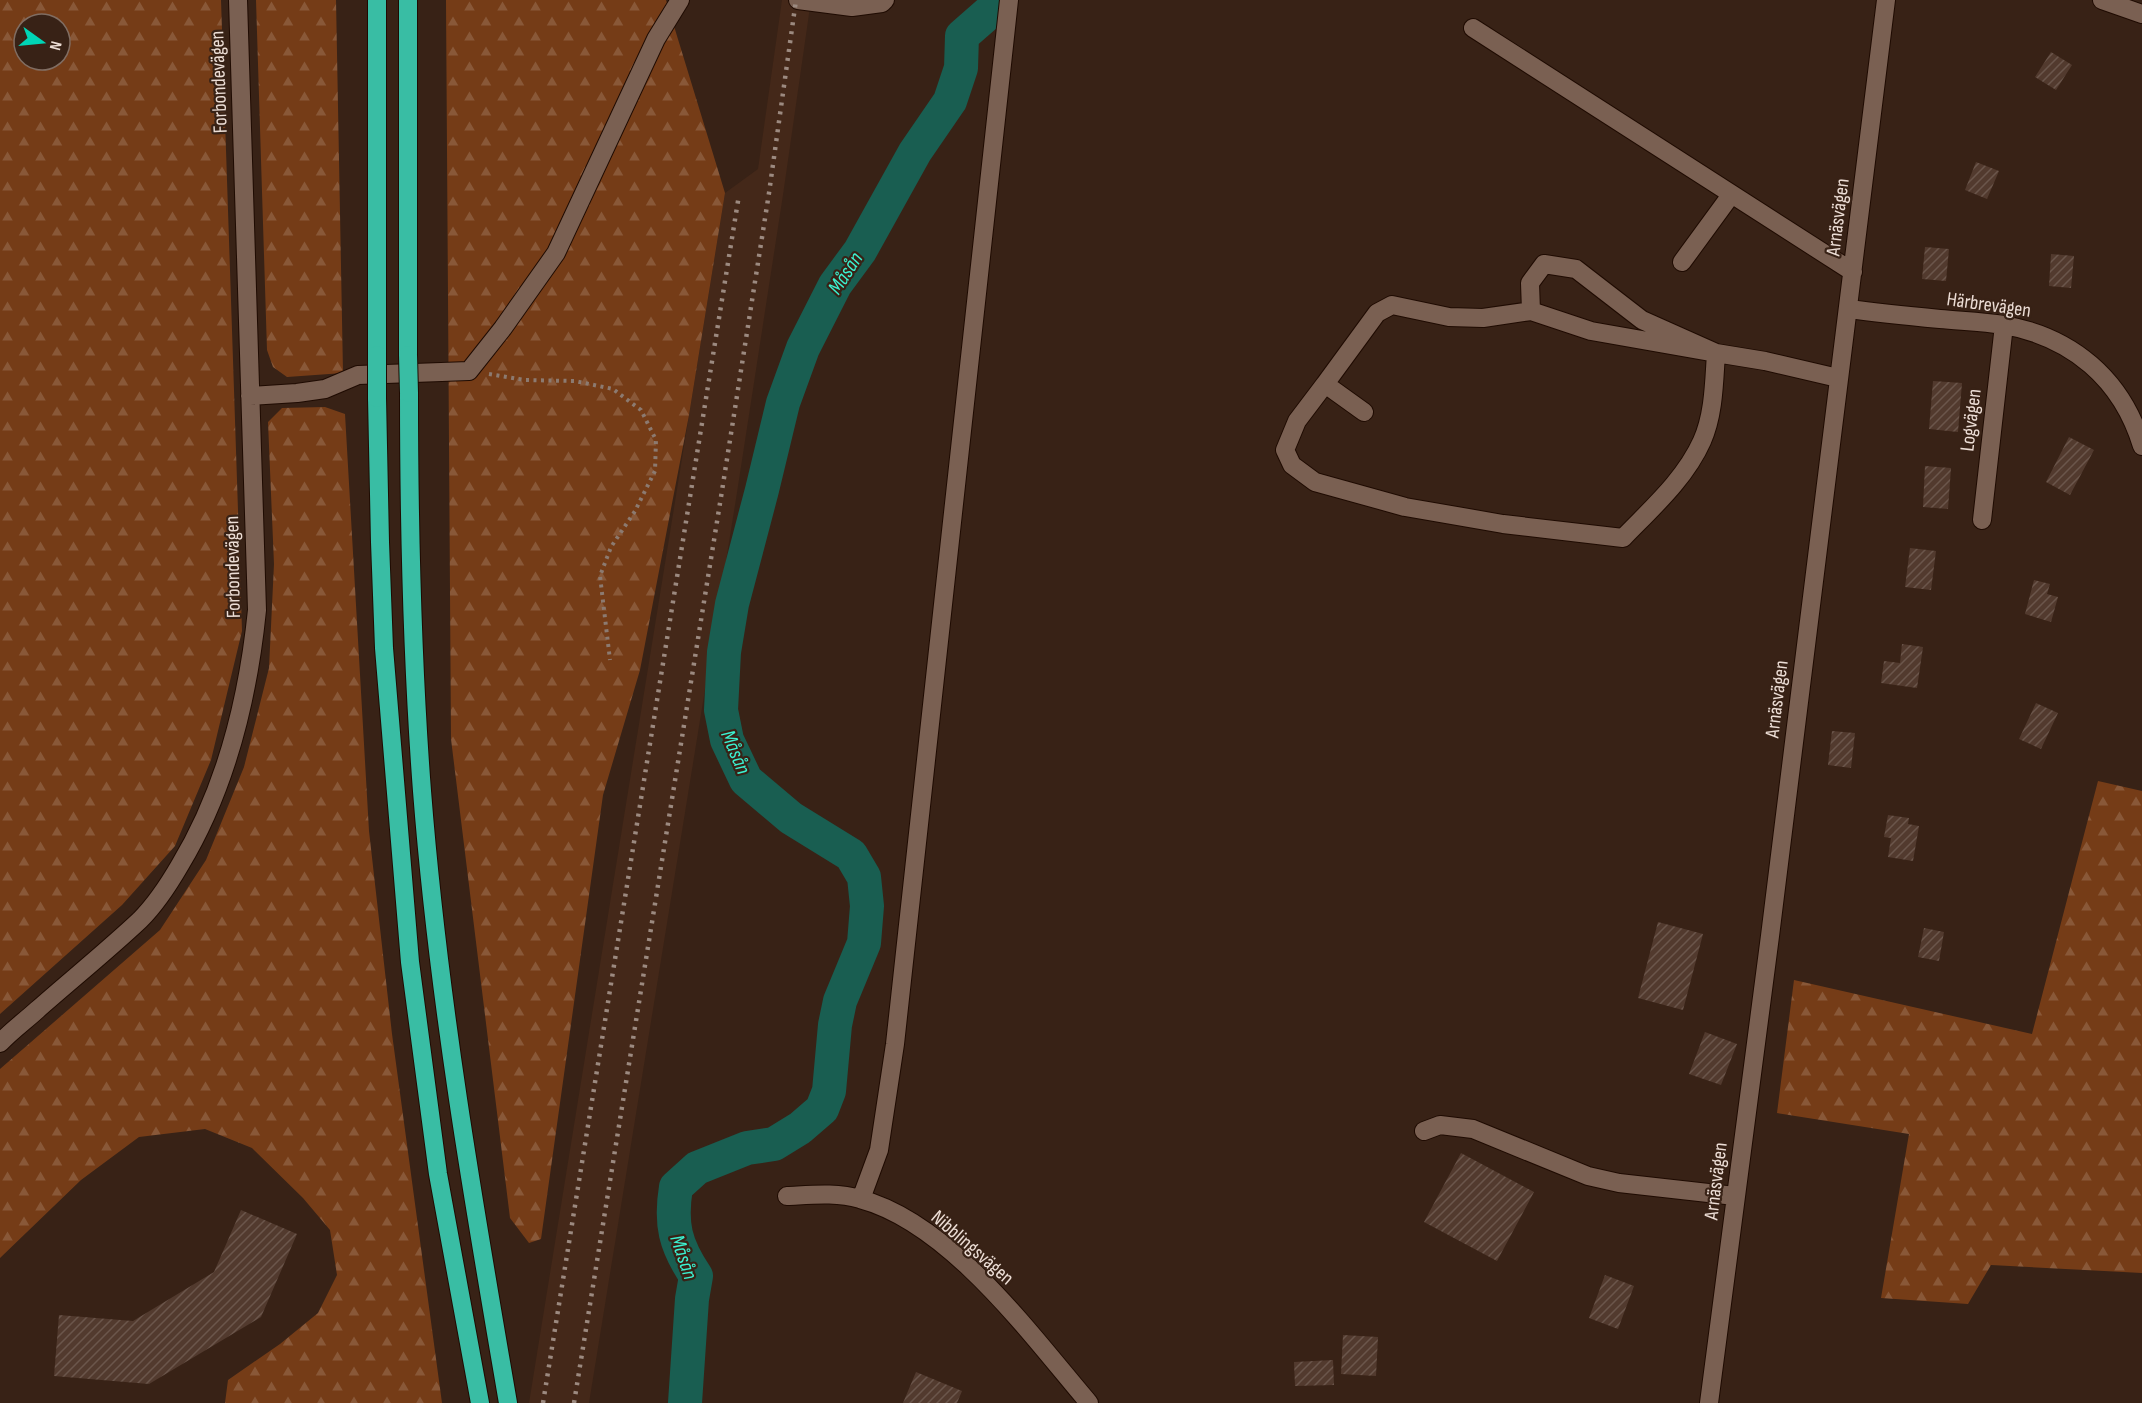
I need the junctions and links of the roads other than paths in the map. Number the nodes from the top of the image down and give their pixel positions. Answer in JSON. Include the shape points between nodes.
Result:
{"nodes":[{"id":1,"x":238,"y":0,"type":"edge"},
{"id":2,"x":377,"y":0,"type":"edge"},
{"id":3,"x":408,"y":0,"type":"edge"},
{"id":4,"x":680,"y":0,"type":"edge"},
{"id":5,"x":798,"y":0,"type":"edge"},
{"id":6,"x":885,"y":0,"type":"edge"},
{"id":7,"x":1009,"y":0,"type":"edge"},
{"id":8,"x":1887,"y":0,"type":"edge"},
{"id":9,"x":2102,"y":0,"type":"edge"},
{"id":10,"x":2142,"y":15,"type":"edge"},
{"id":11,"x":1473,"y":28,"type":"dead end"},
{"id":12,"x":1731,"y":195,"type":"junction"},
{"id":13,"x":1682,"y":262,"type":"dead end"},
{"id":14,"x":1853,"y":272,"type":"junction"},
{"id":15,"x":1848,"y":309,"type":"junction"},
{"id":16,"x":1531,"y":311,"type":"junction"},
{"id":17,"x":2004,"y":325,"type":"junction"},
{"id":18,"x":1716,"y":353,"type":"junction"},
{"id":19,"x":1838,"y":378,"type":"junction"},
{"id":20,"x":1325,"y":384,"type":"junction"},
{"id":21,"x":250,"y":396,"type":"junction"},
{"id":22,"x":1364,"y":412,"type":"dead end"},
{"id":23,"x":2142,"y":446,"type":"edge"},
{"id":24,"x":1982,"y":520,"type":"dead end"},
{"id":25,"x":0,"y":1044,"type":"edge"},
{"id":26,"x":1424,"y":1131,"type":"dead end"},
{"id":27,"x":1735,"y":1196,"type":"junction"},
{"id":28,"x":787,"y":1197,"type":"dead end"},
{"id":29,"x":861,"y":1199,"type":"junction"},
{"id":30,"x":480,"y":1403,"type":"edge"},
{"id":31,"x":508,"y":1403,"type":"edge"},
{"id":32,"x":1089,"y":1403,"type":"edge"},
{"id":33,"x":1709,"y":1403,"type":"edge"}],
"edges":[{"from":1,"to":21,"type":"street","name":"Forbondevägen"},
{"from":2,"to":30,"type":"highway","bridge":true,"via":[[377,398],[384,648],[410,962],[438,1174]]},
{"from":3,"to":31,"type":"highway","bridge":true,"via":[[410,538],[422,793],[467,1169]]},
{"from":4,"to":21,"type":"street","via":[[656,39],[556,253],[469,371],[358,375],[325,389]]},
{"from":5,"to":6,"type":"street","via":[[852,7]]},
{"from":7,"to":29,"type":"street","via":[[895,1044],[879,1150]]},
{"from":8,"to":14,"type":"street","name":"Arnäsvägen"},
{"from":9,"to":10,"type":"street"},
{"from":11,"to":12,"type":"street"},
{"from":12,"to":13,"type":"street"},
{"from":12,"to":14,"type":"street"},
{"from":14,"to":15,"type":"street","name":"Arnäsvägen"},
{"from":15,"to":17,"type":"street","name":"Härbrevägen"},
{"from":15,"to":19,"type":"street","name":"Arnäsvägen"},
{"from":16,"to":18,"type":"street","via":[[1591,332]]},
{"from":16,"to":18,"type":"street","via":[[1530,283],[1544,264],[1576,269],[1642,320]]},
{"from":16,"to":20,"type":"street","via":[[1483,318],[1449,317],[1392,305],[1377,313]]},
{"from":17,"to":23,"type":"street","name":"Härbrevägen","via":[[2056,341],[2103,374],[2127,408]]},
{"from":17,"to":24,"type":"street","name":"Logvägen"},
{"from":18,"to":19,"type":"street"},
{"from":18,"to":20,"type":"street","via":[[1713,398],[1702,440],[1677,482],[1623,538],[1405,507],[1315,482],[1292,465],[1285,450],[1297,421]]},
{"from":19,"to":27,"type":"street","name":"Arnäsvägen"},
{"from":20,"to":22,"type":"street"},
{"from":21,"to":25,"type":"street","name":"Forbondevägen","via":[[257,610],[244,701],[215,796],[193,844],[168,885],[141,918]]},
{"from":26,"to":27,"type":"street","via":[[1440,1125],[1473,1129],[1588,1176]]},
{"from":27,"to":33,"type":"street","name":"Arnäsvägen"},
{"from":28,"to":29,"type":"street","name":"Nibblingsvägen"},
{"from":29,"to":32,"type":"street","name":"Nibblingsvägen","via":[[900,1215],[938,1240],[983,1280]]}]}
